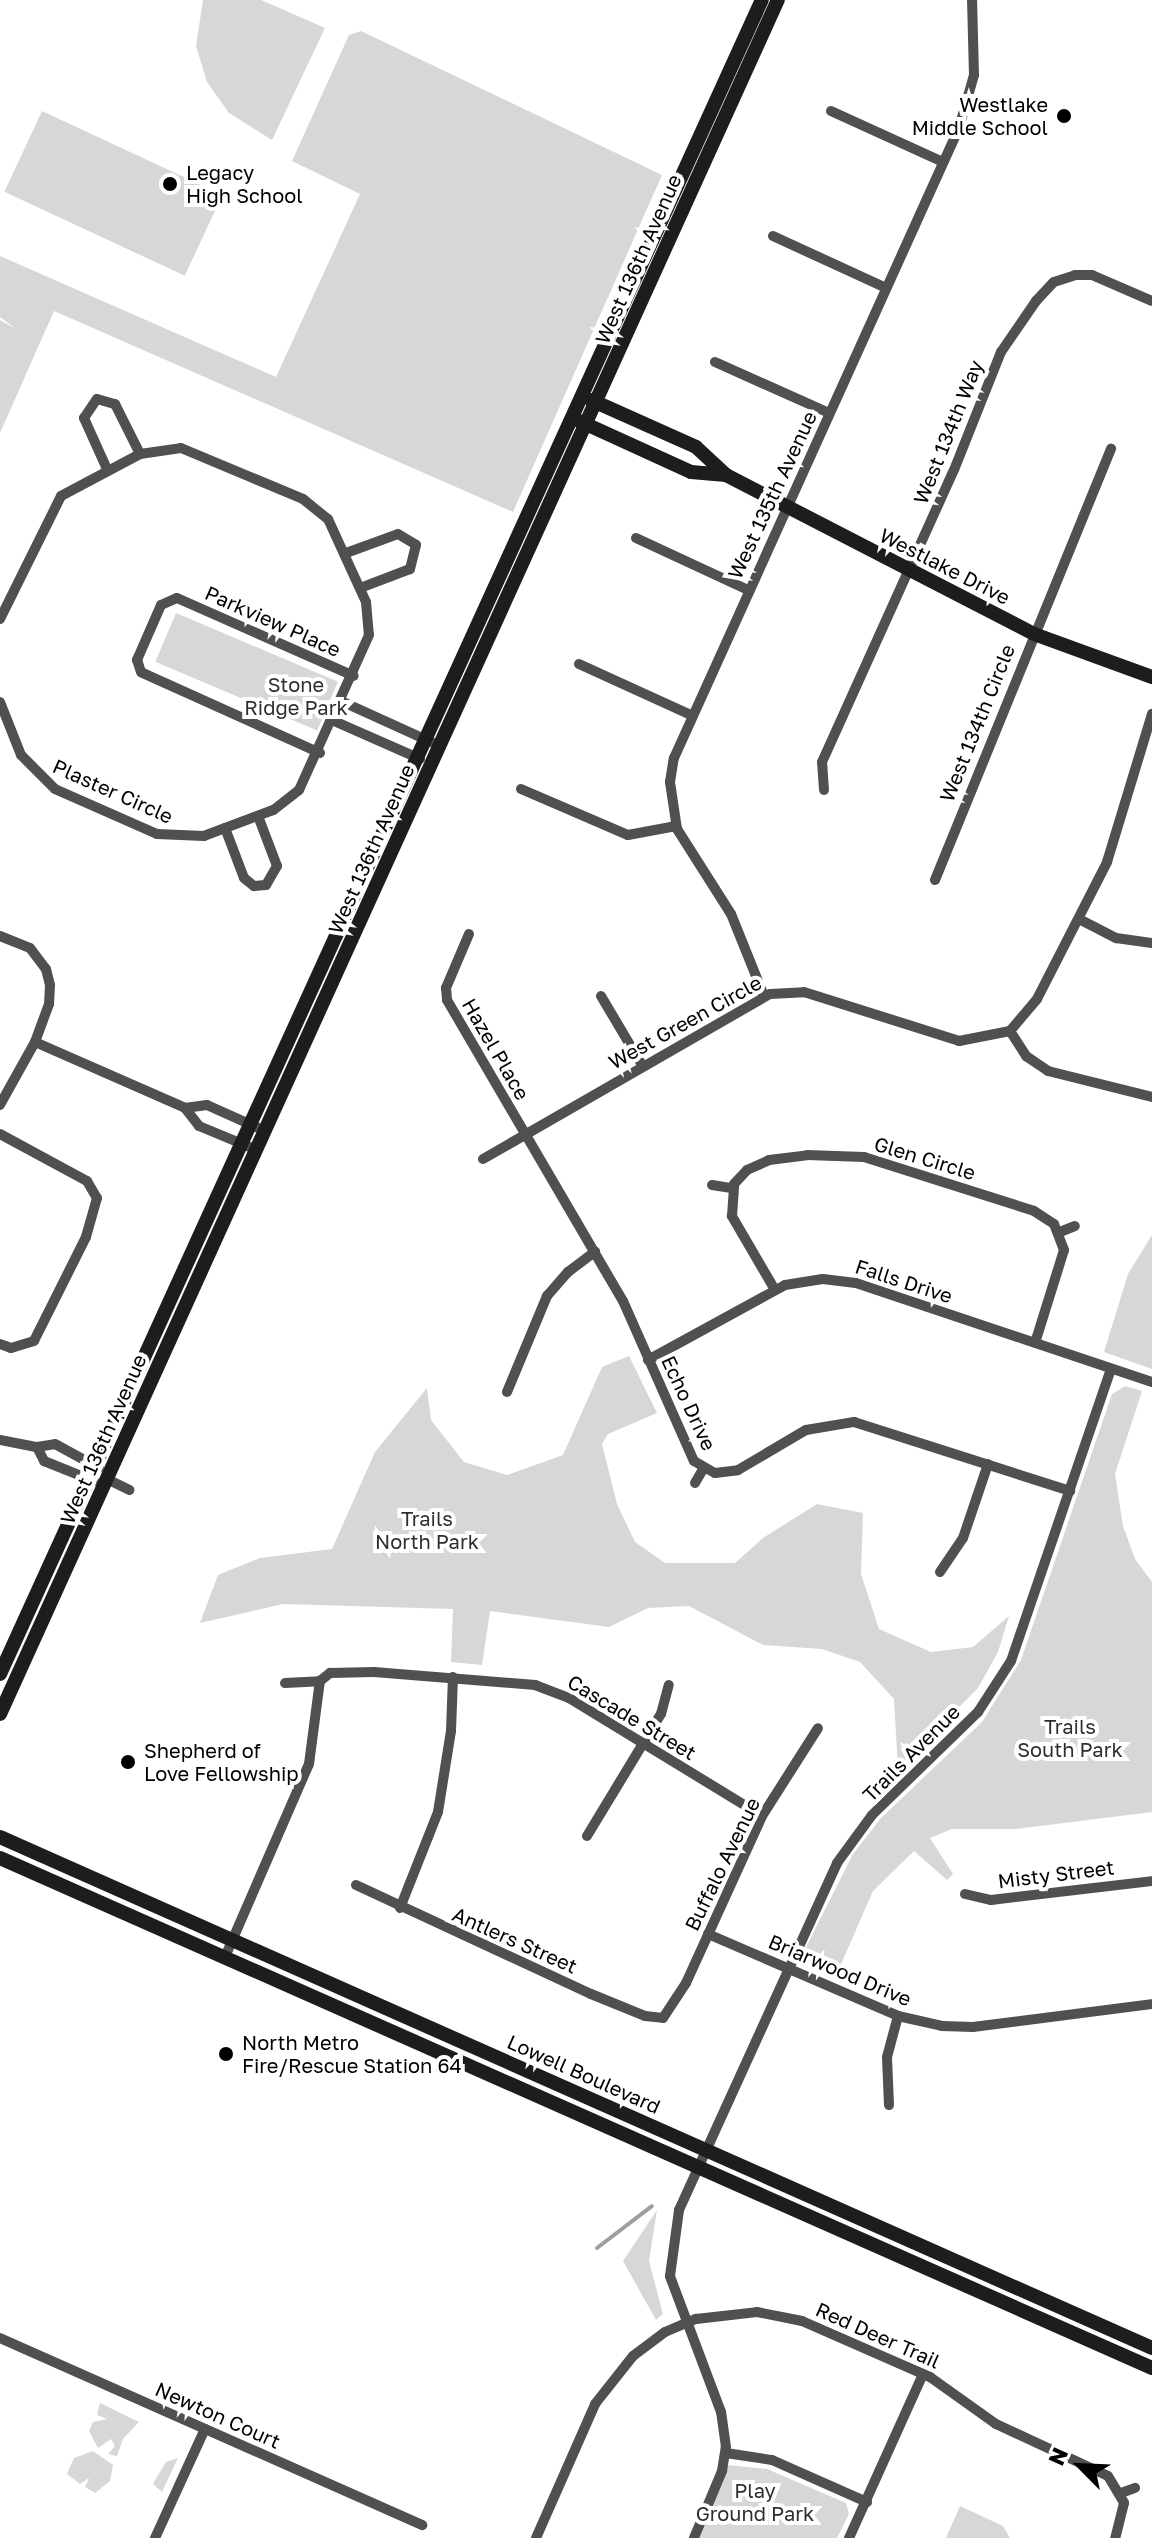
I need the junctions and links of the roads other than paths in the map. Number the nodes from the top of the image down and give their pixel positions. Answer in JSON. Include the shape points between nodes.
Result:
{"nodes":[{"id":1,"x":762,"y":0,"type":"edge"},
{"id":2,"x":778,"y":0,"type":"edge"},
{"id":3,"x":972,"y":0,"type":"edge"},
{"id":4,"x":831,"y":111,"type":"dead end"},
{"id":5,"x":943,"y":162,"type":"junction"},
{"id":6,"x":773,"y":236,"type":"dead end"},
{"id":7,"x":886,"y":288,"type":"junction"},
{"id":8,"x":1152,"y":301,"type":"edge"},
{"id":9,"x":715,"y":362,"type":"dead end"},
{"id":10,"x":589,"y":399,"type":"junction"},
{"id":11,"x":829,"y":413,"type":"junction"},
{"id":12,"x":580,"y":421,"type":"junction"},
{"id":13,"x":1111,"y":448,"type":"dead end"},
{"id":14,"x":140,"y":454,"type":"junction"},
{"id":15,"x":107,"y":469,"type":"junction"},
{"id":16,"x":726,"y":475,"type":"junction"},
{"id":17,"x":786,"y":507,"type":"junction"},
{"id":18,"x":636,"y":538,"type":"dead end"},
{"id":19,"x":346,"y":553,"type":"junction"},
{"id":20,"x":909,"y":570,"type":"junction"},
{"id":21,"x":360,"y":588,"type":"junction"},
{"id":22,"x":748,"y":590,"type":"junction"},
{"id":23,"x":0,"y":619,"type":"edge"},
{"id":24,"x":1034,"y":634,"type":"junction"},
{"id":25,"x":579,"y":664,"type":"dead end"},
{"id":26,"x":354,"y":676,"type":"junction"},
{"id":27,"x":1152,"y":677,"type":"edge"},
{"id":28,"x":0,"y":702,"type":"edge"},
{"id":29,"x":343,"y":702,"type":"junction"},
{"id":30,"x":1152,"y":714,"type":"edge"},
{"id":31,"x":691,"y":715,"type":"junction"},
{"id":32,"x":334,"y":721,"type":"junction"},
{"id":33,"x":12,"y":733,"type":"junction"},
{"id":34,"x":0,"y":738,"type":"edge"},
{"id":35,"x":433,"y":743,"type":"junction"},
{"id":36,"x":320,"y":753,"type":"junction"},
{"id":37,"x":425,"y":761,"type":"junction"},
{"id":38,"x":521,"y":789,"type":"dead end"},
{"id":39,"x":824,"y":790,"type":"dead end"},
{"id":40,"x":258,"y":816,"type":"junction"},
{"id":41,"x":676,"y":826,"type":"junction"},
{"id":42,"x":225,"y":828,"type":"junction"},
{"id":43,"x":935,"y":880,"type":"dead end"},
{"id":44,"x":1079,"y":919,"type":"junction"},
{"id":45,"x":469,"y":934,"type":"dead end"},
{"id":46,"x":0,"y":936,"type":"edge"},
{"id":47,"x":1152,"y":943,"type":"edge"},
{"id":48,"x":601,"y":996,"type":"dead end"},
{"id":49,"x":764,"y":996,"type":"junction"},
{"id":50,"x":1010,"y":1031,"type":"junction"},
{"id":51,"x":35,"y":1042,"type":"junction"},
{"id":52,"x":642,"y":1065,"type":"junction"},
{"id":53,"x":1152,"y":1097,"type":"edge"},
{"id":54,"x":0,"y":1105,"type":"edge"},
{"id":55,"x":185,"y":1108,"type":"junction"},
{"id":56,"x":259,"y":1128,"type":"junction"},
{"id":57,"x":0,"y":1134,"type":"edge"},
{"id":58,"x":526,"y":1135,"type":"junction"},
{"id":59,"x":250,"y":1147,"type":"junction"},
{"id":60,"x":483,"y":1159,"type":"dead end"},
{"id":61,"x":712,"y":1185,"type":"dead end"},
{"id":62,"x":732,"y":1188,"type":"junction"},
{"id":63,"x":1075,"y":1226,"type":"dead end"},
{"id":64,"x":1060,"y":1232,"type":"junction"},
{"id":65,"x":595,"y":1252,"type":"junction"},
{"id":66,"x":775,"y":1290,"type":"junction"},
{"id":67,"x":1035,"y":1343,"type":"junction"},
{"id":68,"x":0,"y":1344,"type":"edge"},
{"id":69,"x":648,"y":1360,"type":"junction"},
{"id":70,"x":1111,"y":1369,"type":"junction"},
{"id":71,"x":1152,"y":1382,"type":"edge"},
{"id":72,"x":507,"y":1392,"type":"dead end"},
{"id":73,"x":0,"y":1440,"type":"edge"},
{"id":74,"x":37,"y":1447,"type":"junction"},
{"id":75,"x":96,"y":1462,"type":"junction"},
{"id":76,"x":988,"y":1464,"type":"junction"},
{"id":77,"x":703,"y":1469,"type":"junction"},
{"id":78,"x":107,"y":1479,"type":"junction"},
{"id":79,"x":88,"y":1481,"type":"junction"},
{"id":80,"x":695,"y":1483,"type":"dead end"},
{"id":81,"x":130,"y":1490,"type":"dead end"},
{"id":82,"x":1070,"y":1491,"type":"junction"},
{"id":83,"x":940,"y":1572,"type":"dead end"},
{"id":84,"x":0,"y":1674,"type":"edge"},
{"id":85,"x":453,"y":1677,"type":"junction"},
{"id":86,"x":320,"y":1681,"type":"junction"},
{"id":87,"x":285,"y":1683,"type":"dead end"},
{"id":88,"x":669,"y":1685,"type":"dead end"},
{"id":89,"x":0,"y":1714,"type":"edge"},
{"id":90,"x":818,"y":1728,"type":"dead end"},
{"id":91,"x":643,"y":1743,"type":"junction"},
{"id":92,"x":762,"y":1816,"type":"junction"},
{"id":93,"x":587,"y":1836,"type":"dead end"},
{"id":94,"x":0,"y":1837,"type":"edge"},
{"id":95,"x":0,"y":1858,"type":"edge"},
{"id":96,"x":1152,"y":1881,"type":"edge"},
{"id":97,"x":356,"y":1885,"type":"dead end"},
{"id":98,"x":965,"y":1894,"type":"dead end"},
{"id":99,"x":400,"y":1908,"type":"junction"},
{"id":100,"x":708,"y":1934,"type":"junction"},
{"id":101,"x":232,"y":1940,"type":"junction"},
{"id":102,"x":225,"y":1957,"type":"junction"},
{"id":103,"x":786,"y":1968,"type":"junction"},
{"id":104,"x":1152,"y":2004,"type":"edge"},
{"id":105,"x":898,"y":2016,"type":"junction"},
{"id":106,"x":666,"y":2023,"type":"joint"},
{"id":107,"x":889,"y":2105,"type":"dead end"},
{"id":108,"x":705,"y":2150,"type":"junction"},
{"id":109,"x":698,"y":2166,"type":"junction"},
{"id":110,"x":685,"y":2323,"type":"junction"},
{"id":111,"x":0,"y":2338,"type":"edge"},
{"id":112,"x":1152,"y":2348,"type":"edge"},
{"id":113,"x":1152,"y":2368,"type":"edge"},
{"id":114,"x":923,"y":2374,"type":"junction"},
{"id":115,"x":205,"y":2429,"type":"junction"},
{"id":116,"x":726,"y":2453,"type":"junction"},
{"id":117,"x":1135,"y":2488,"type":"dead end"},
{"id":118,"x":1121,"y":2493,"type":"junction"},
{"id":119,"x":867,"y":2502,"type":"junction"},
{"id":120,"x":422,"y":2525,"type":"dead end"},
{"id":121,"x":155,"y":2538,"type":"edge"},
{"id":122,"x":536,"y":2538,"type":"edge"},
{"id":123,"x":694,"y":2538,"type":"edge"},
{"id":124,"x":849,"y":2538,"type":"edge"},
{"id":125,"x":1115,"y":2538,"type":"edge"}],
"edges":[{"from":1,"to":10,"type":"main road","name":"West 136th Avenue"},
{"from":2,"to":10,"type":"main road","name":"West 136th Avenue"},
{"from":3,"to":5,"type":"street","name":"West 135th Avenue","via":[[974,75]]},
{"from":4,"to":5,"type":"street"},
{"from":5,"to":7,"type":"street","name":"West 135th Avenue"},
{"from":6,"to":7,"type":"street"},
{"from":7,"to":11,"type":"street","name":"West 135th Avenue"},
{"from":8,"to":20,"type":"street","name":"West 134th Way","via":[[1092,275],[1075,275],[1054,282],[1036,301],[990,372]]},
{"from":9,"to":11,"type":"street"},
{"from":10,"to":12,"type":"main road","name":"West 136th Avenue"},
{"from":10,"to":16,"type":"main road","name":"Westlake Drive","via":[[704,451]]},
{"from":11,"to":17,"type":"street","name":"West 135th Avenue"},
{"from":12,"to":16,"type":"main road","name":"Westlake Drive","via":[[691,472]]},
{"from":12,"to":35,"type":"main road","name":"West 136th Avenue"},
{"from":13,"to":24,"type":"street","name":"West 134th Circle"},
{"from":14,"to":15,"type":"street","name":"Plaster Circle"},
{"from":14,"to":15,"type":"street","via":[[115,404],[97,399],[84,418]]},
{"from":14,"to":19,"type":"street","name":"Plaster Circle","via":[[166,448],[196,452],[303,499],[328,519]]},
{"from":15,"to":23,"type":"street","name":"Plaster Circle","via":[[56,501]]},
{"from":16,"to":17,"type":"main road","name":"Westlake Drive"},
{"from":17,"to":20,"type":"main road","name":"Westlake Drive"},
{"from":17,"to":22,"type":"street","name":"West 135th Avenue"},
{"from":18,"to":22,"type":"street"},
{"from":19,"to":21,"type":"street","name":"Plaster Circle"},
{"from":19,"to":21,"type":"street","via":[[398,534],[416,545],[410,569]]},
{"from":20,"to":24,"type":"main road","name":"Westlake Drive"},
{"from":20,"to":39,"type":"street","name":"West 134th Way","via":[[822,762]]},
{"from":21,"to":26,"type":"street","name":"Plaster Circle","via":[[369,635]]},
{"from":22,"to":31,"type":"street","name":"West 135th Avenue"},
{"from":24,"to":27,"type":"main road","name":"Westlake Drive"},
{"from":24,"to":43,"type":"street","name":"West 134th Circle"},
{"from":25,"to":31,"type":"street"},
{"from":26,"to":29,"type":"street","name":"Plaster Circle"},
{"from":26,"to":36,"type":"street","name":"Parkview Place","via":[[177,598],[161,605],[137,660],[141,672]]},
{"from":28,"to":33,"type":"street","name":"Plaster Circle"},
{"from":29,"to":32,"type":"street","name":"Plaster Circle"},
{"from":29,"to":35,"type":"street"},
{"from":30,"to":44,"type":"street","via":[[1118,834]]},
{"from":31,"to":41,"type":"street","name":"West 135th Avenue","via":[[672,768]]},
{"from":32,"to":36,"type":"street","name":"Plaster Circle"},
{"from":32,"to":37,"type":"street"},
{"from":33,"to":34,"type":"street"},
{"from":33,"to":42,"type":"street","name":"Plaster Circle","via":[[30,769],[55,789],[171,838]]},
{"from":35,"to":37,"type":"main road","name":"West 136th Avenue"},
{"from":36,"to":40,"type":"street","name":"Plaster Circle","via":[[299,790]]},
{"from":37,"to":56,"type":"main road","name":"West 136th Avenue"},
{"from":38,"to":41,"type":"street","via":[[628,835]]},
{"from":40,"to":42,"type":"street","name":"Plaster Circle"},
{"from":40,"to":42,"type":"street","via":[[277,866],[266,885],[254,886],[244,878]]},
{"from":41,"to":49,"type":"street","name":"West 135th Avenue","via":[[731,914]]},
{"from":44,"to":47,"type":"street","via":[[1116,938]]},
{"from":44,"to":50,"type":"street","via":[[1037,999]]},
{"from":45,"to":58,"type":"street","name":"Hazel Place","via":[[446,988],[447,1000]]},
{"from":46,"to":51,"type":"street","via":[[23,942],[46,969],[49,1004]]},
{"from":48,"to":52,"type":"street"},
{"from":49,"to":50,"type":"street","name":"West Green Circle","via":[[804,992],[959,1041]]},
{"from":49,"to":52,"type":"street","name":"West Green Circle"},
{"from":50,"to":53,"type":"street","via":[[1026,1056],[1048,1071]]},
{"from":51,"to":54,"type":"street"},
{"from":51,"to":55,"type":"street"},
{"from":52,"to":58,"type":"street","name":"West Green Circle"},
{"from":55,"to":56,"type":"street","via":[[207,1105]]},
{"from":55,"to":59,"type":"street","via":[[199,1126]]},
{"from":56,"to":59,"type":"main road","name":"West 136th Avenue"},
{"from":57,"to":68,"type":"street","via":[[87,1181],[97,1198],[86,1237],[34,1341],[11,1348]]},
{"from":58,"to":60,"type":"street","name":"West Green Circle"},
{"from":58,"to":65,"type":"street","name":"Echo Drive"},
{"from":59,"to":75,"type":"main road","name":"West 136th Avenue"},
{"from":59,"to":78,"type":"main road","name":"West 136th Avenue"},
{"from":61,"to":62,"type":"street"},
{"from":62,"to":64,"type":"street","name":"Glen Circle","via":[[747,1170],[769,1160],[864,1157],[1034,1211]]},
{"from":62,"to":66,"type":"street","via":[[732,1216]]},
{"from":63,"to":64,"type":"street"},
{"from":64,"to":67,"type":"street","via":[[1064,1250]]},
{"from":65,"to":69,"type":"street","name":"Echo Drive"},
{"from":65,"to":72,"type":"street","via":[[547,1296]]},
{"from":66,"to":67,"type":"street","name":"Falls Drive","via":[[806,1280],[840,1280]]},
{"from":66,"to":69,"type":"street","name":"Falls Drive"},
{"from":67,"to":70,"type":"street","name":"Falls Drive"},
{"from":69,"to":77,"type":"street","name":"Echo Drive","via":[[690,1455]]},
{"from":70,"to":71,"type":"street"},
{"from":70,"to":82,"type":"street","name":"Trails Avenue"},
{"from":73,"to":74,"type":"street"},
{"from":74,"to":75,"type":"street","via":[[55,1444]]},
{"from":74,"to":79,"type":"street","via":[[44,1461]]},
{"from":75,"to":78,"type":"street"},
{"from":75,"to":79,"type":"main road","name":"West 136th Avenue"},
{"from":76,"to":77,"type":"street","name":"Echo Drive","via":[[854,1422],[806,1430],[738,1470]]},
{"from":76,"to":82,"type":"street","name":"Echo Drive"},
{"from":76,"to":83,"type":"street","via":[[963,1538]]},
{"from":77,"to":80,"type":"street"},
{"from":78,"to":79,"type":"street"},
{"from":78,"to":81,"type":"street"},
{"from":78,"to":89,"type":"main road","name":"West 136th Avenue"},
{"from":79,"to":84,"type":"main road","name":"West 136th Avenue"},
{"from":82,"to":103,"type":"street","name":"Trails Avenue","via":[[999,1684],[978,1712],[859,1831],[821,1893]]},
{"from":85,"to":86,"type":"street","name":"Cascade Street","via":[[337,1672]]},
{"from":85,"to":91,"type":"street","name":"Cascade Street","via":[[547,1688]]},
{"from":85,"to":99,"type":"street","via":[[438,1812]]},
{"from":86,"to":87,"type":"street","name":"Cascade Street"},
{"from":86,"to":101,"type":"street","via":[[309,1764]]},
{"from":88,"to":91,"type":"street","via":[[661,1714]]},
{"from":90,"to":92,"type":"street","name":"Buffalo Avenue"},
{"from":91,"to":92,"type":"street","name":"Cascade Street"},
{"from":91,"to":93,"type":"street"},
{"from":92,"to":100,"type":"street","name":"Buffalo Avenue"},
{"from":94,"to":101,"type":"main road","name":"Lowell Boulevard"},
{"from":95,"to":102,"type":"main road","name":"Lowell Boulevard"},
{"from":96,"to":98,"type":"street","name":"Misty Street","via":[[991,1900]]},
{"from":97,"to":99,"type":"street","name":"Antlers Street"},
{"from":99,"to":106,"type":"street","name":"Antlers Street"},
{"from":100,"to":103,"type":"street","name":"Briarwood Drive"},
{"from":100,"to":106,"type":"street","name":"Buffalo Avenue"},
{"from":101,"to":102,"type":"street"},
{"from":101,"to":108,"type":"main road","name":"Lowell Boulevard"},
{"from":102,"to":109,"type":"main road","name":"Lowell Boulevard"},
{"from":103,"to":105,"type":"street","name":"Briarwood Drive"},
{"from":103,"to":108,"type":"street","name":"Trails Avenue"},
{"from":104,"to":105,"type":"street","name":"Briarwood Drive","via":[[973,2027]]},
{"from":105,"to":107,"type":"street","via":[[887,2057]]},
{"from":108,"to":109,"type":"street","name":"Trails Avenue"},
{"from":108,"to":112,"type":"main road","name":"Lowell Boulevard"},
{"from":109,"to":110,"type":"street","name":"Trails Avenue","via":[[679,2210],[669,2256]]},
{"from":109,"to":113,"type":"main road","name":"Lowell Boulevard"},
{"from":110,"to":114,"type":"street","name":"Red Deer Trail","via":[[734,2312],[780,2315]]},
{"from":110,"to":116,"type":"street","name":"Trails Avenue","via":[[721,2412]]},
{"from":110,"to":122,"type":"street","name":"Red Deer Trail","via":[[648,2343],[604,2389]]},
{"from":111,"to":115,"type":"street","name":"Newton Court"},
{"from":114,"to":118,"type":"street","name":"Red Deer Trail","via":[[996,2424],[1099,2471]]},
{"from":114,"to":119,"type":"street"},
{"from":115,"to":120,"type":"street","name":"Newton Court"},
{"from":115,"to":121,"type":"street"},
{"from":116,"to":119,"type":"street","via":[[772,2460]]},
{"from":116,"to":123,"type":"street"},
{"from":117,"to":118,"type":"street"},
{"from":118,"to":125,"type":"street","via":[[1124,2515]]},
{"from":119,"to":124,"type":"street"}]}
